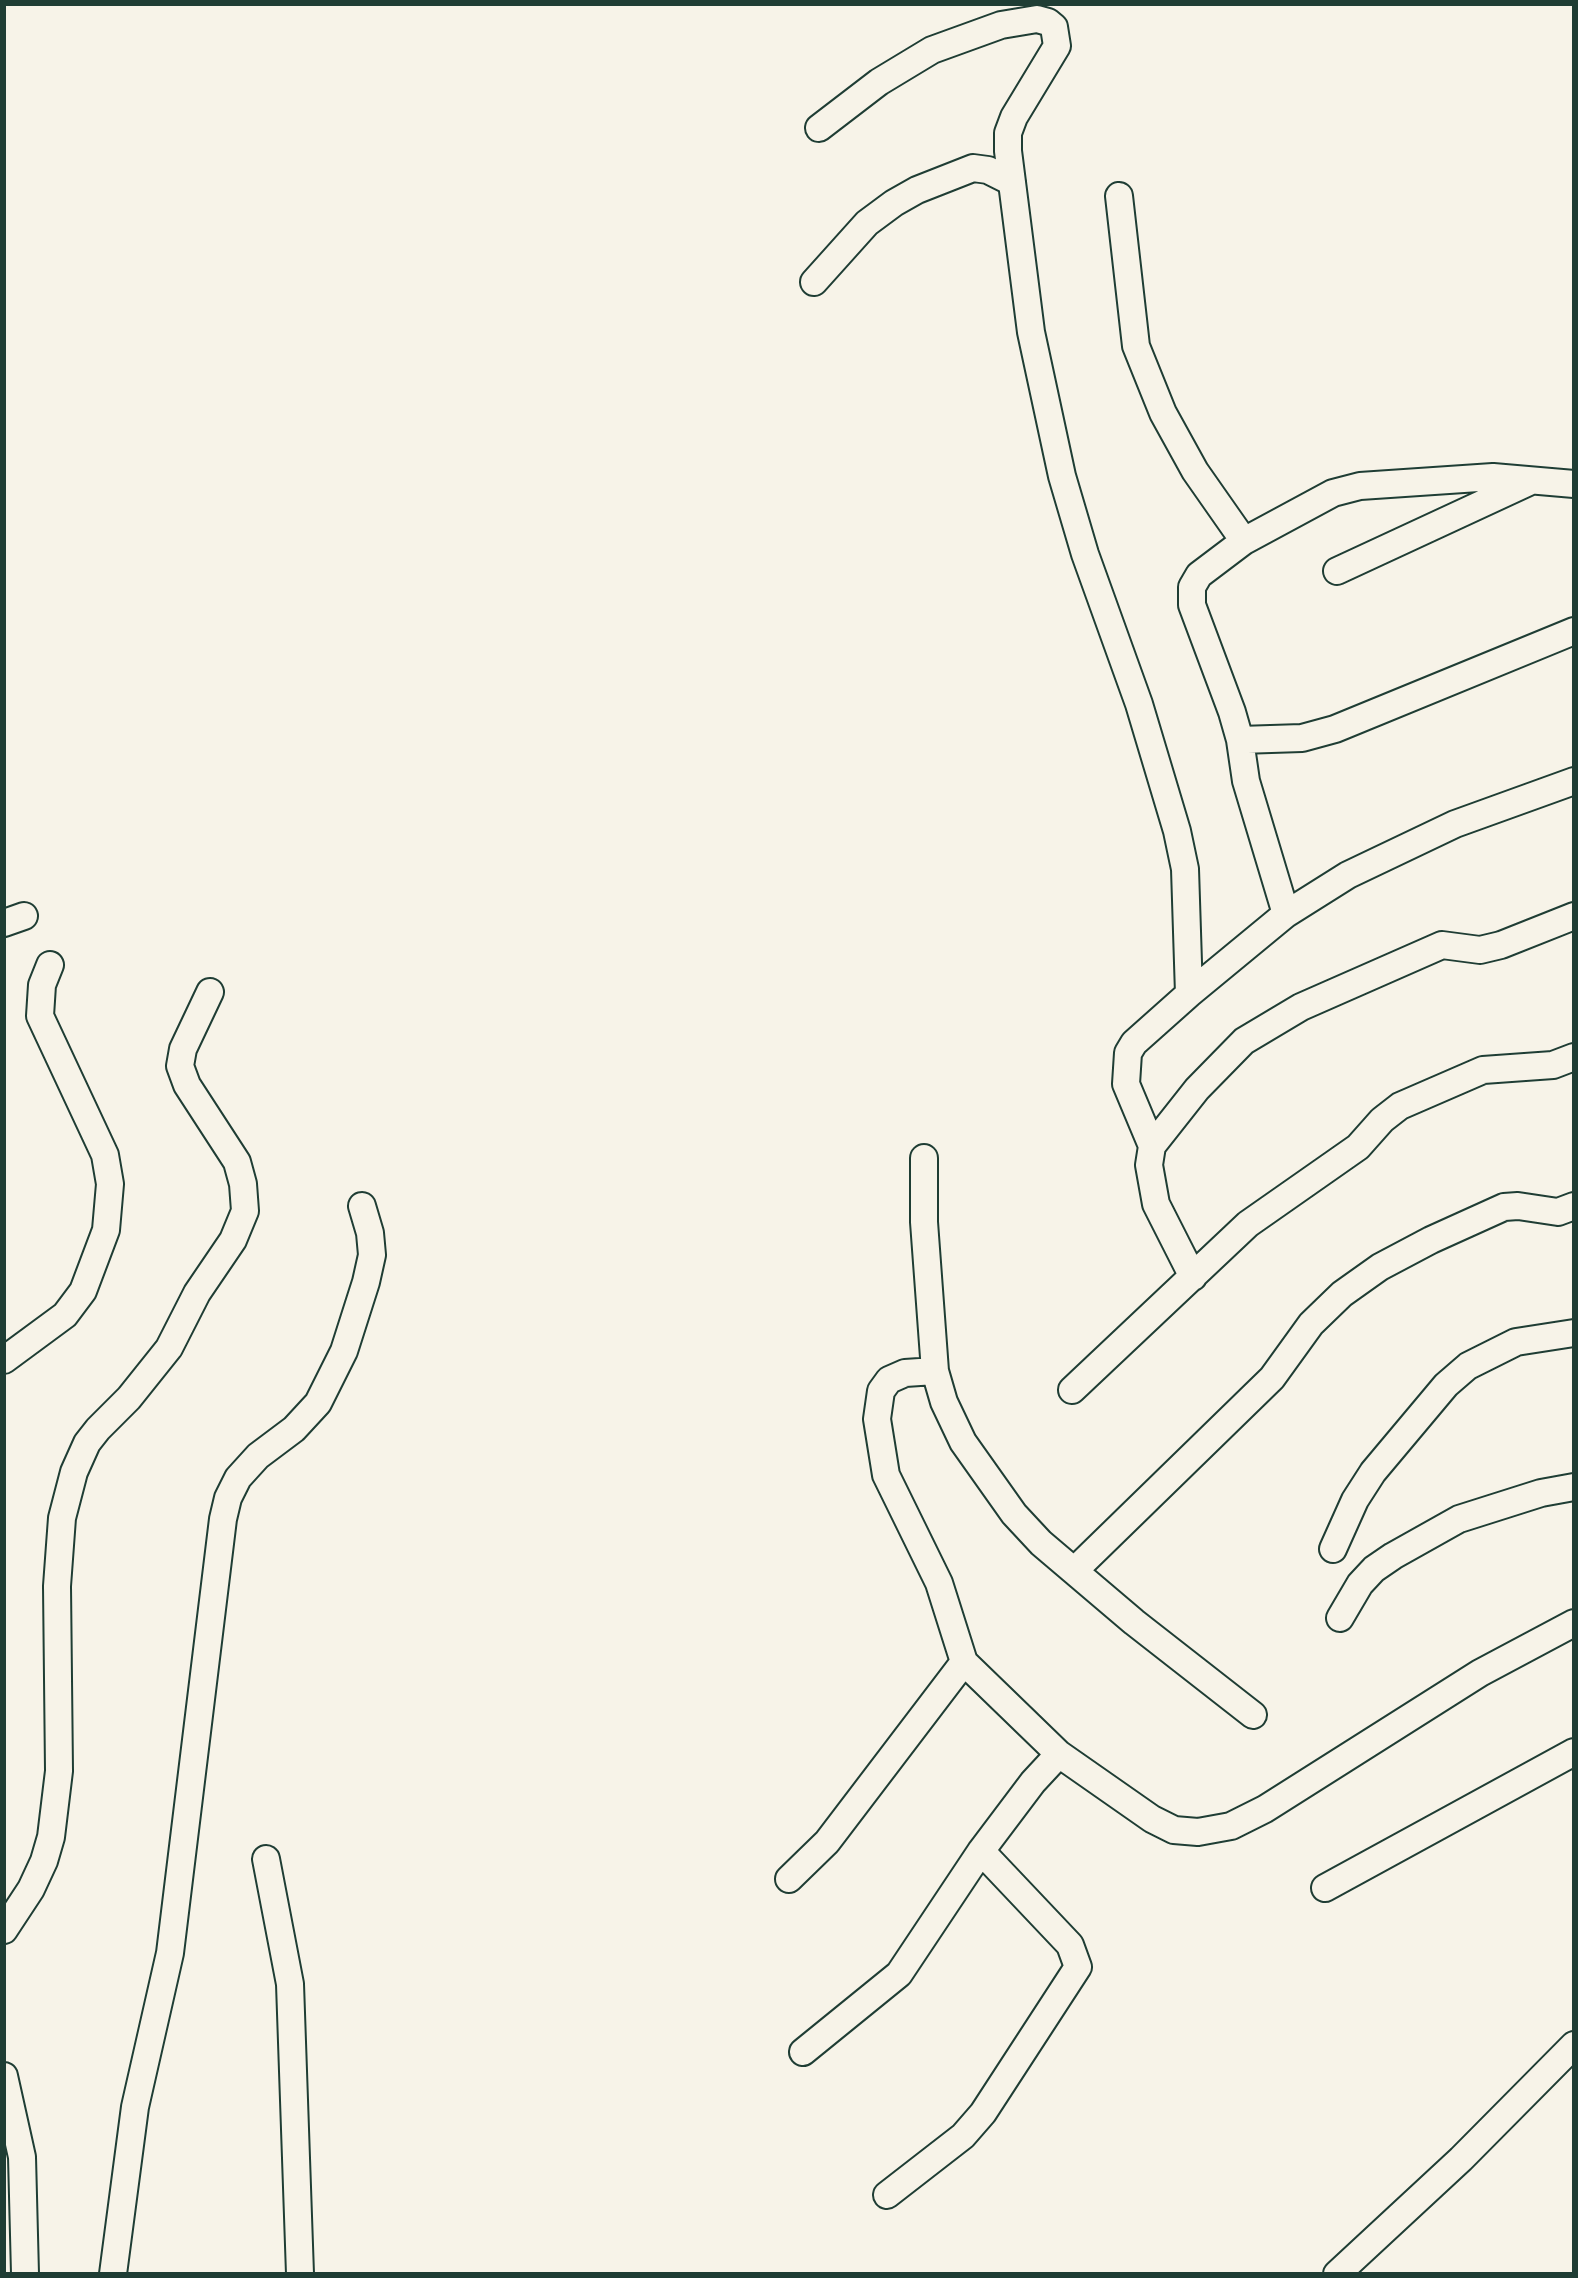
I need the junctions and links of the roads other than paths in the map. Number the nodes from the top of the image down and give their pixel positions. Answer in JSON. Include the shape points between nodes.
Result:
{"nodes":[{"id":1,"x":819,"y":128,"type":"dead end"},
{"id":2,"x":1012,"y":182,"type":"junction"},
{"id":3,"x":1119,"y":196,"type":"dead end"},
{"id":4,"x":814,"y":282,"type":"dead end"},
{"id":5,"x":1528,"y":482,"type":"junction"},
{"id":6,"x":1574,"y":484,"type":"edge"},
{"id":7,"x":1244,"y":542,"type":"junction"},
{"id":8,"x":1337,"y":571,"type":"dead end"},
{"id":9,"x":1574,"y":631,"type":"edge"},
{"id":10,"x":1240,"y":740,"type":"junction"},
{"id":11,"x":1574,"y":781,"type":"edge"},
{"id":12,"x":1286,"y":914,"type":"junction"},
{"id":13,"x":1574,"y":916,"type":"edge"},
{"id":14,"x":50,"y":965,"type":"dead end"},
{"id":15,"x":210,"y":992,"type":"dead end"},
{"id":16,"x":1190,"y":994,"type":"junction"},
{"id":17,"x":1574,"y":1057,"type":"edge"},
{"id":18,"x":1152,"y":1146,"type":"junction"},
{"id":19,"x":924,"y":1158,"type":"dead end"},
{"id":20,"x":362,"y":1206,"type":"dead end"},
{"id":21,"x":1574,"y":1206,"type":"edge"},
{"id":22,"x":1193,"y":1277,"type":"junction"},
{"id":23,"x":1574,"y":1333,"type":"edge"},
{"id":24,"x":4,"y":1360,"type":"edge"},
{"id":25,"x":935,"y":1371,"type":"junction"},
{"id":26,"x":1072,"y":1390,"type":"dead end"},
{"id":27,"x":1574,"y":1487,"type":"edge"},
{"id":28,"x":1334,"y":1549,"type":"dead end"},
{"id":29,"x":1075,"y":1570,"type":"junction"},
{"id":30,"x":1340,"y":1618,"type":"dead end"},
{"id":31,"x":1574,"y":1623,"type":"edge"},
{"id":32,"x":964,"y":1662,"type":"junction"},
{"id":33,"x":1253,"y":1715,"type":"dead end"},
{"id":34,"x":1574,"y":1752,"type":"edge"},
{"id":35,"x":1059,"y":1754,"type":"junction"},
{"id":36,"x":981,"y":1851,"type":"junction"},
{"id":37,"x":266,"y":1859,"type":"dead end"},
{"id":38,"x":789,"y":1879,"type":"dead end"},
{"id":39,"x":1325,"y":1888,"type":"dead end"},
{"id":40,"x":4,"y":1930,"type":"edge"},
{"id":41,"x":1574,"y":2045,"type":"edge"},
{"id":42,"x":803,"y":2052,"type":"dead end"},
{"id":43,"x":4,"y":2076,"type":"edge"},
{"id":44,"x":13,"y":2157,"type":"edge"},
{"id":45,"x":887,"y":2195,"type":"dead end"},
{"id":46,"x":18,"y":2261,"type":"edge"},
{"id":47,"x":113,"y":2274,"type":"edge"},
{"id":48,"x":300,"y":2274,"type":"edge"},
{"id":49,"x":1337,"y":2274,"type":"edge"}],
"edges":[{"from":1,"to":2,"type":"street","via":[[879,82],[932,50],[1001,25],[1043,20],[1054,27],[1057,46],[1008,133]]},
{"from":2,"to":4,"type":"street","via":[[988,170],[973,168],[917,190],[894,202],[867,224]]},
{"from":2,"to":16,"type":"street","via":[[1030,332],[1062,476],[1085,554],[1139,704],[1185,869]]},
{"from":3,"to":7,"type":"street","via":[[1136,346],[1168,423],[1195,471]]},
{"from":5,"to":6,"type":"street"},
{"from":5,"to":7,"type":"street","via":[[1493,477],[1360,486],[1333,493]]},
{"from":5,"to":8,"type":"street"},
{"from":7,"to":10,"type":"street","via":[[1199,575],[1192,587],[1192,605]]},
{"from":9,"to":10,"type":"street","via":[[1335,729],[1302,738]]},
{"from":10,"to":12,"type":"street","via":[[1246,781]]},
{"from":11,"to":12,"type":"street","via":[[1455,824],[1348,875]]},
{"from":12,"to":16,"type":"street"},
{"from":13,"to":18,"type":"street","via":[[1480,950],[1442,945],[1301,1007],[1244,1041],[1197,1089]]},
{"from":14,"to":24,"type":"street","via":[[42,984],[40,1016],[105,1155],[110,1184],[106,1230],[83,1291],[65,1315]]},
{"from":15,"to":40,"type":"street","via":[[183,1049],[180,1066],[187,1085],[237,1162],[244,1211],[233,1240],[197,1293],[169,1348],[87,1443],[74,1472],[62,1518],[57,1586],[59,1771],[51,1837],[30,1889]]},
{"from":16,"to":18,"type":"street","via":[[1134,1043],[1128,1053],[1126,1084]]},
{"from":17,"to":22,"type":"street","via":[[1552,1065],[1483,1070],[1400,1106],[1358,1147],[1248,1224]]},
{"from":18,"to":22,"type":"street","via":[[1149,1165],[1156,1204]]},
{"from":19,"to":25,"type":"street","via":[[924,1222]]},
{"from":20,"to":47,"type":"street","via":[[372,1255],[339,1361],[318,1403],[294,1429],[258,1456],[238,1478],[228,1498],[170,1953],[135,2107]]},
{"from":21,"to":29,"type":"street","via":[[1558,1212],[1504,1207],[1380,1267],[1342,1294],[1311,1324],[1272,1378]]},
{"from":22,"to":26,"type":"street"},
{"from":23,"to":28,"type":"street","via":[[1516,1342],[1468,1366],[1446,1385],[1373,1472],[1355,1500]]},
{"from":25,"to":29,"type":"street","via":[[944,1402],[969,1451],[1014,1514],[1041,1543]]},
{"from":25,"to":32,"type":"street","via":[[905,1373],[889,1380],[881,1391],[877,1419],[886,1475],[939,1582]]},
{"from":27,"to":30,"type":"street","via":[[1460,1519],[1402,1550],[1360,1584]]},
{"from":29,"to":33,"type":"street","via":[[1134,1622]]},
{"from":31,"to":35,"type":"street","via":[[1480,1673],[1231,1826],[1198,1832],[1174,1830]]},
{"from":32,"to":35,"type":"street"},
{"from":32,"to":38,"type":"street","via":[[827,1842]]},
{"from":34,"to":39,"type":"street"},
{"from":35,"to":36,"type":"street"},
{"from":36,"to":42,"type":"street","via":[[899,1974]]},
{"from":36,"to":45,"type":"street","via":[[1070,1945],[1078,1967],[983,2113],[963,2136]]},
{"from":37,"to":48,"type":"street","via":[[290,1984]]},
{"from":41,"to":49,"type":"street"},
{"from":43,"to":44,"type":"street"},
{"from":44,"to":46,"type":"street"}]}
